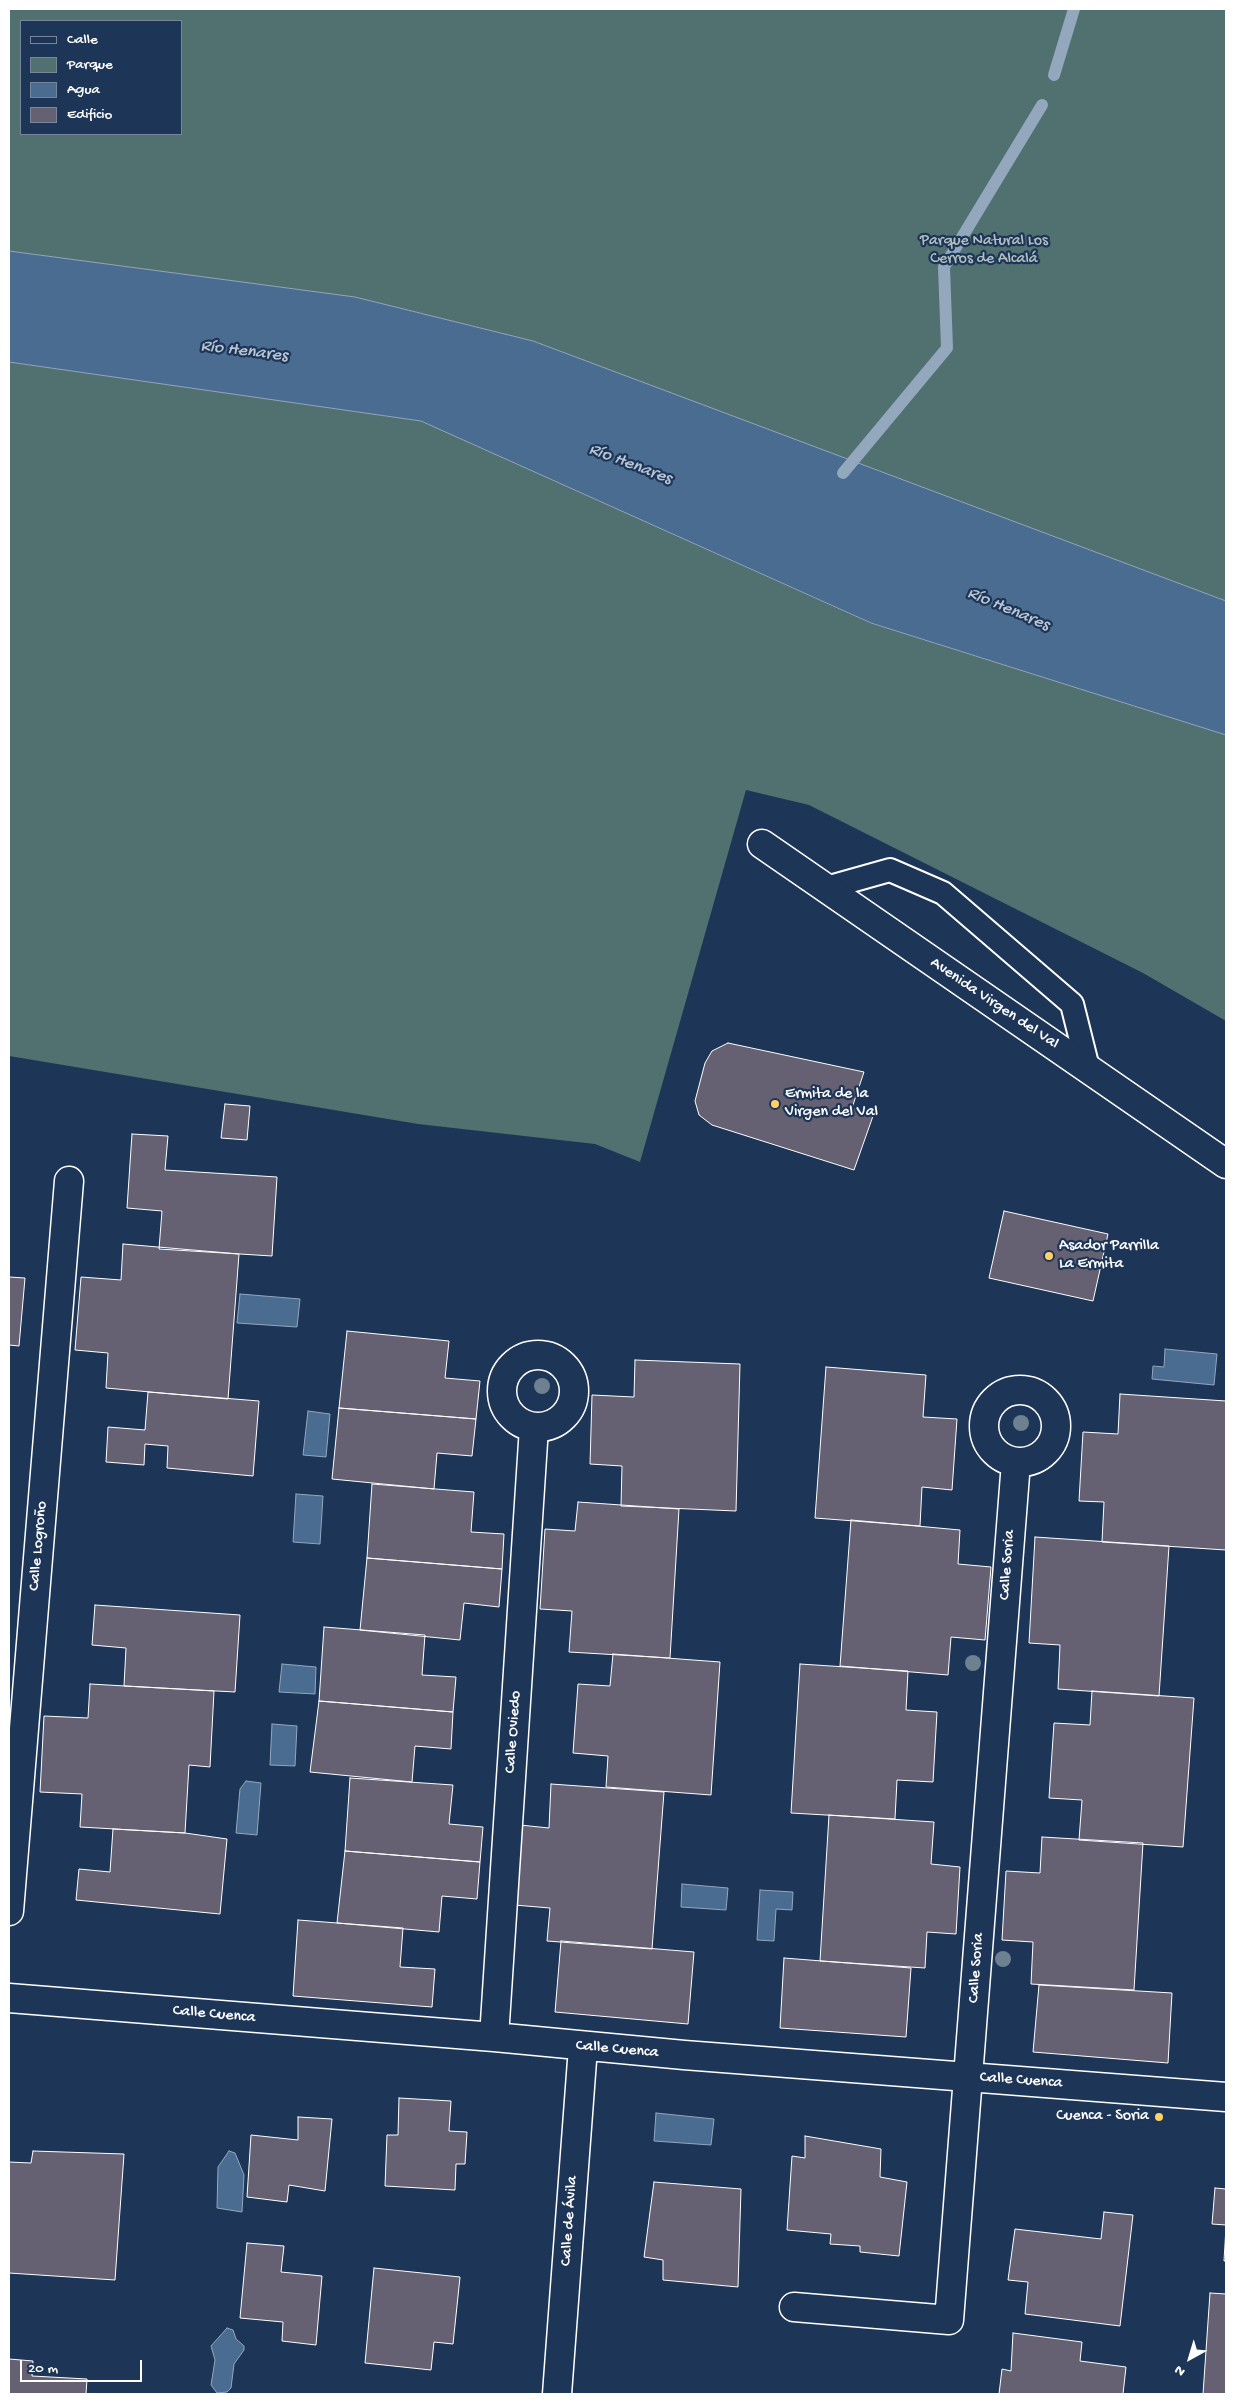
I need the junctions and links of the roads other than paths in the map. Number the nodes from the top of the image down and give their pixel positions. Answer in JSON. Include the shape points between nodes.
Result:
{"nodes":[{"id":1,"x":762,"y":844,"type":"dead end"},
{"id":2,"x":826,"y":888,"type":"junction"},
{"id":3,"x":1088,"y":1068,"type":"junction"},
{"id":4,"x":1226,"y":1164,"type":"edge"},
{"id":5,"x":70,"y":1181,"type":"dead end"},
{"id":6,"x":534,"y":1427,"type":"dead end"},
{"id":7,"x":1016,"y":1462,"type":"dead end"},
{"id":8,"x":9,"y":1911,"type":"edge"},
{"id":9,"x":9,"y":1998,"type":"edge"},
{"id":10,"x":494,"y":2037,"type":"junction"},
{"id":11,"x":583,"y":2047,"type":"junction"},
{"id":12,"x":969,"y":2077,"type":"junction"},
{"id":13,"x":1226,"y":2097,"type":"edge"},
{"id":14,"x":794,"y":2307,"type":"dead end"},
{"id":15,"x":557,"y":2394,"type":"edge"}],
"edges":[{"from":1,"to":2,"type":"street","name":"Avenida Virgen del Val"},
{"from":2,"to":3,"type":"street","name":"Avenida Virgen del Val"},
{"from":2,"to":3,"type":"lane","via":[[890,870],[943,893],[1072,1004]]},
{"from":3,"to":4,"type":"street","name":"Avenida Virgen del Val"},
{"from":5,"to":8,"type":"street","name":"Calle Logroño"},
{"from":6,"to":10,"type":"street","name":"Calle Oviedo"},
{"from":7,"to":12,"type":"street","name":"Calle Soria"},
{"from":9,"to":10,"type":"street","name":"Calle Cuenca"},
{"from":10,"to":11,"type":"street","name":"Calle Cuenca"},
{"from":11,"to":12,"type":"street","name":"Calle Cuenca"},
{"from":11,"to":15,"type":"street","name":"Calle de Ávila"},
{"from":12,"to":13,"type":"street","name":"Calle Cuenca"},
{"from":12,"to":14,"type":"street","name":"Calle Soria","via":[[949,2320]]}]}
